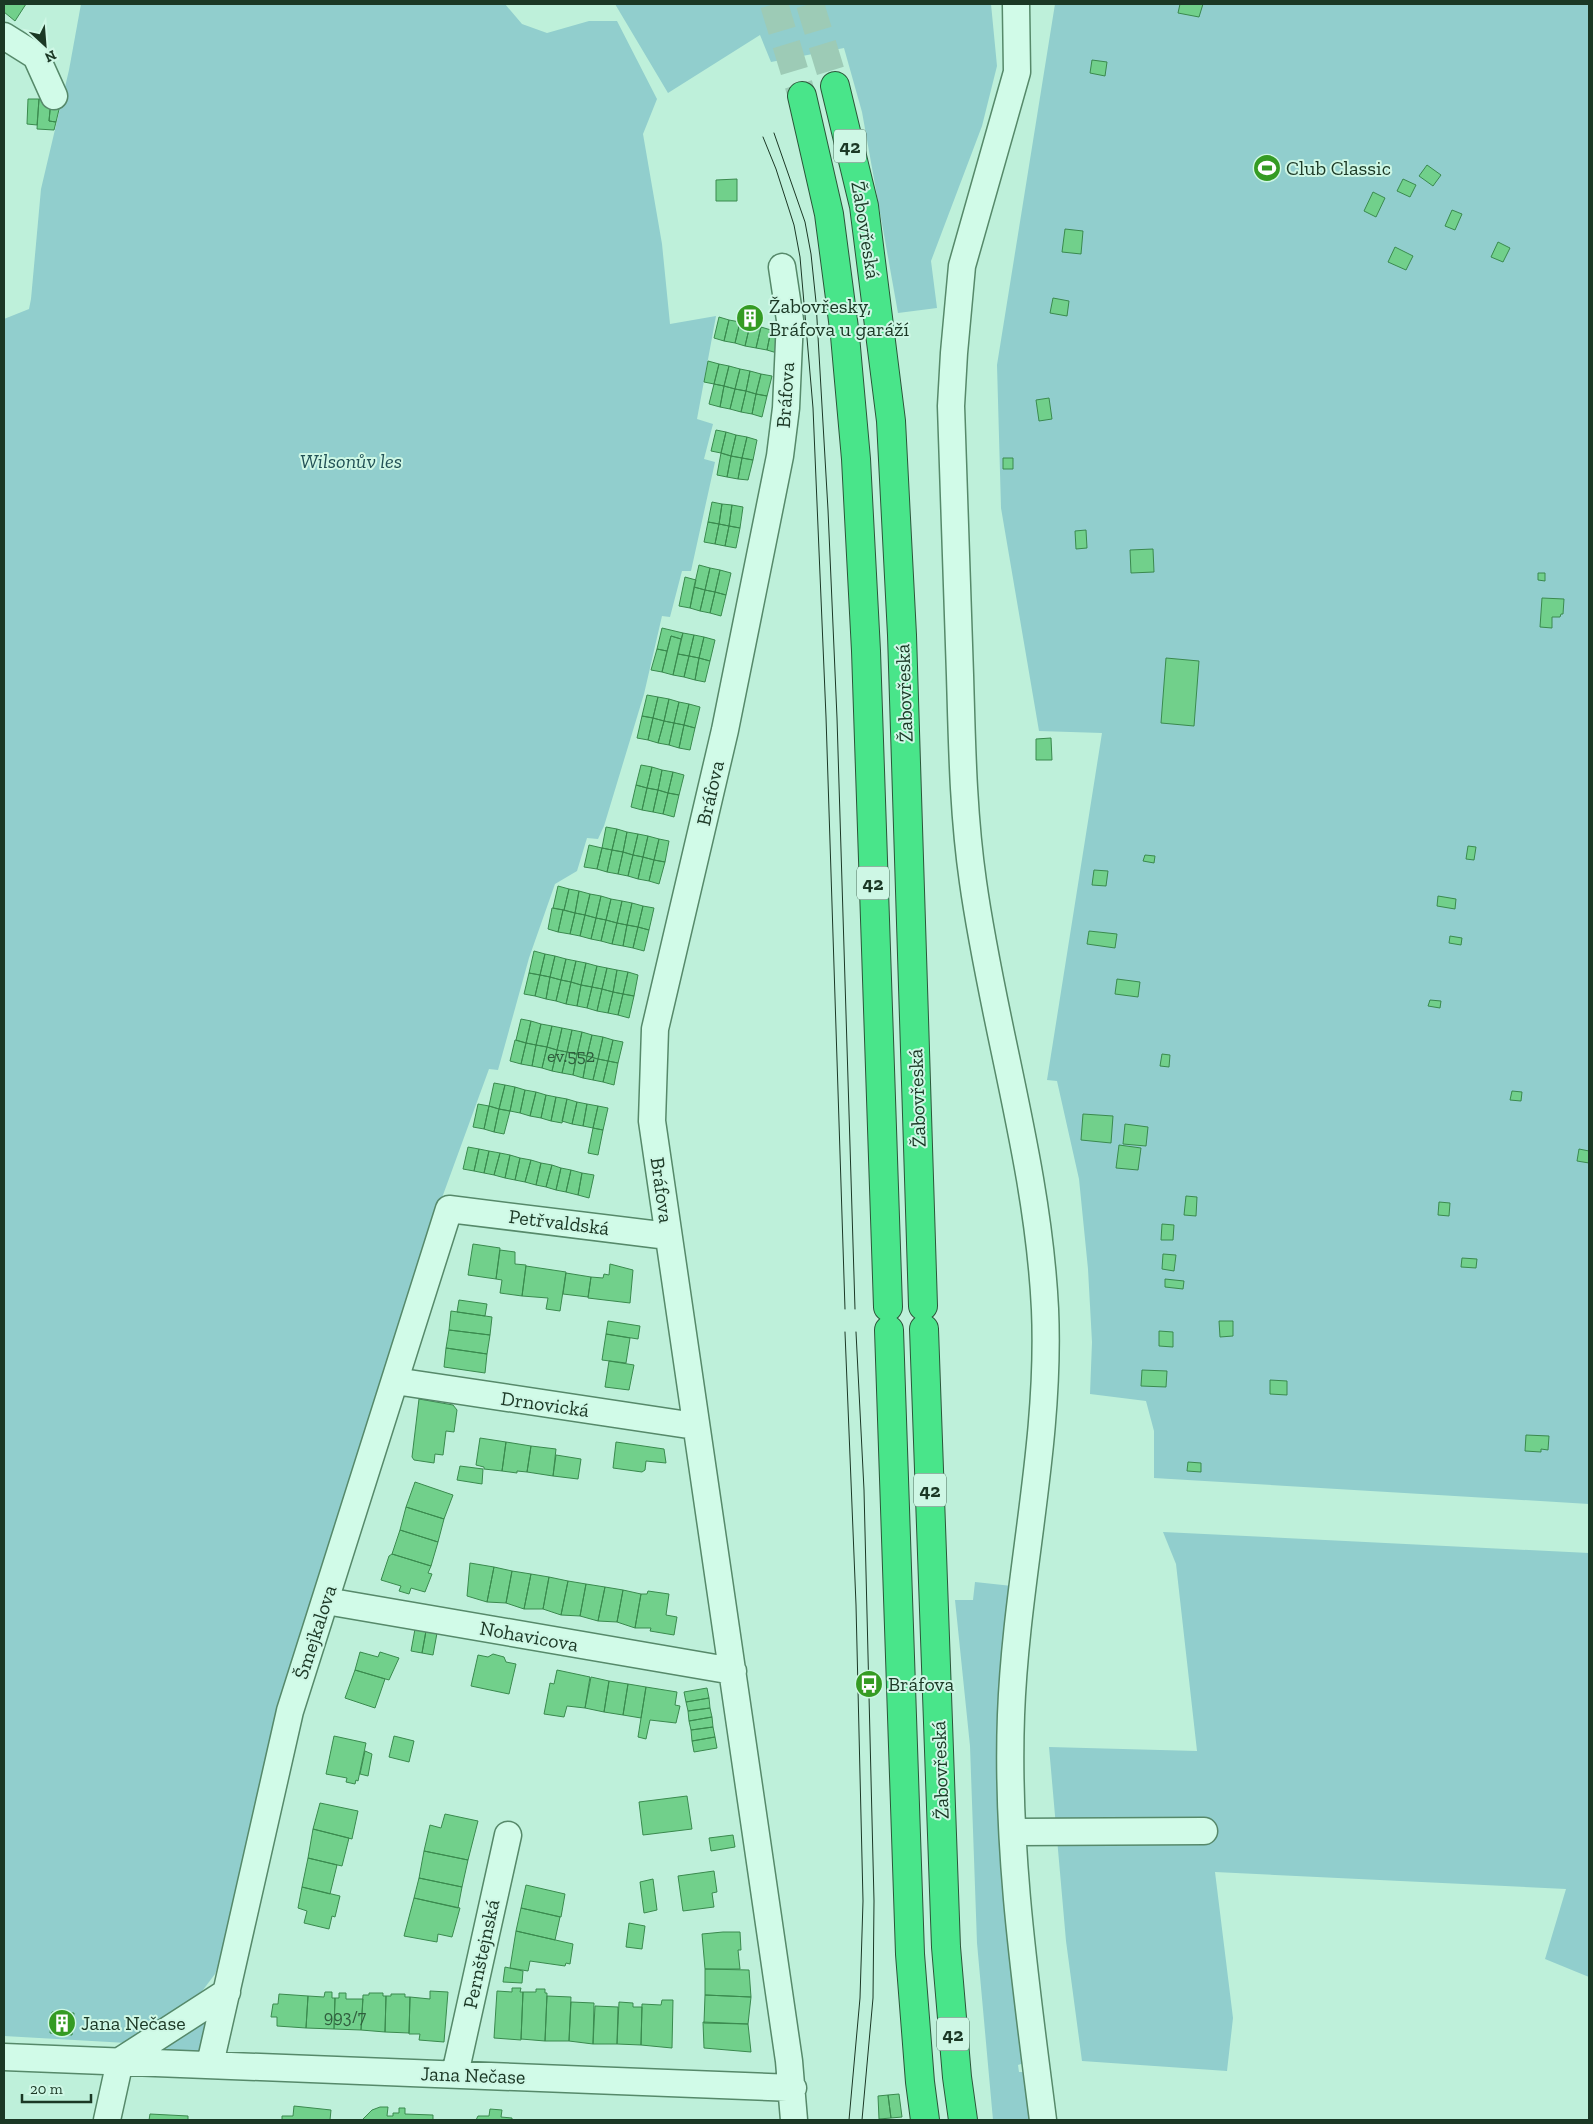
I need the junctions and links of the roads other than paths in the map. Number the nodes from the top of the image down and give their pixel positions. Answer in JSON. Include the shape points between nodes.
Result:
{"nodes":[{"id":1,"x":1016,"y":4,"type":"edge"},
{"id":2,"x":4,"y":36,"type":"edge"},
{"id":3,"x":835,"y":86,"type":"tunnel mouth"},
{"id":4,"x":54,"y":96,"type":"dead end"},
{"id":5,"x":802,"y":96,"type":"tunnel mouth"},
{"id":6,"x":782,"y":267,"type":"dead end"},
{"id":7,"x":449,"y":1208,"type":"joint"},
{"id":8,"x":668,"y":1236,"type":"junction"},
{"id":9,"x":395,"y":1381,"type":"junction"},
{"id":10,"x":695,"y":1426,"type":"junction"},
{"id":11,"x":326,"y":1600,"type":"junction"},
{"id":12,"x":733,"y":1672,"type":"junction"},
{"id":13,"x":1204,"y":1831,"type":"dead end"},
{"id":14,"x":1013,"y":1832,"type":"junction"},
{"id":15,"x":508,"y":1835,"type":"dead end"},
{"id":16,"x":226,"y":1992,"type":"junction"},
{"id":17,"x":4,"y":2057,"type":"edge"},
{"id":18,"x":120,"y":2061,"type":"junction"},
{"id":19,"x":210,"y":2064,"type":"junction"},
{"id":20,"x":455,"y":2074,"type":"junction"},
{"id":21,"x":793,"y":2088,"type":"junction"},
{"id":22,"x":107,"y":2120,"type":"edge"},
{"id":23,"x":794,"y":2120,"type":"edge"},
{"id":24,"x":925,"y":2120,"type":"edge"},
{"id":25,"x":963,"y":2120,"type":"edge"},
{"id":26,"x":1043,"y":2120,"type":"edge"}],
"edges":[{"from":1,"to":14,"type":"street","via":[[1017,72],[962,266],[952,416],[966,820],[985,957],[1030,1178],[1045,1314],[1042,1430],[1011,1710]]},
{"from":2,"to":4,"type":"street","via":[[36,56]]},
{"from":3,"to":25,"type":"highway","name":"Žabovřeská","number":"42","via":[[864,206],[891,421],[902,635],[946,1947]]},
{"from":5,"to":24,"type":"highway","name":"Žabovřeská","number":"42","via":[[829,214],[845,336],[856,459],[866,651],[910,1954]]},
{"from":6,"to":8,"type":"street","name":"Bráfova","via":[[790,320],[780,456],[725,730],[655,1029],[652,1121]]},
{"from":7,"to":8,"type":"street","name":"Petřvaldská"},
{"from":7,"to":9,"type":"street","name":"Šmejkalova"},
{"from":8,"to":10,"type":"street","name":"Bráfova"},
{"from":9,"to":10,"type":"street","name":"Drnovická"},
{"from":9,"to":11,"type":"street","name":"Šmejkalova"},
{"from":10,"to":12,"type":"street","name":"Bráfova"},
{"from":11,"to":12,"type":"street","name":"Nohavicova"},
{"from":11,"to":16,"type":"street","name":"Šmejkalova","via":[[290,1711]]},
{"from":12,"to":21,"type":"street","name":"Bráfova"},
{"from":13,"to":14,"type":"street"},
{"from":14,"to":26,"type":"street","via":[[1026,1984]]},
{"from":15,"to":20,"type":"street","name":"Pernštejnská"},
{"from":16,"to":18,"type":"street"},
{"from":16,"to":19,"type":"street","name":"Šmejkalova"},
{"from":17,"to":18,"type":"street","name":"Jana Nečase"},
{"from":18,"to":19,"type":"street","name":"Jana Nečase"},
{"from":18,"to":22,"type":"street"},
{"from":19,"to":20,"type":"street","name":"Jana Nečase"},
{"from":20,"to":21,"type":"street","name":"Jana Nečase"},
{"from":21,"to":23,"type":"street","name":"Bráfova"}]}
